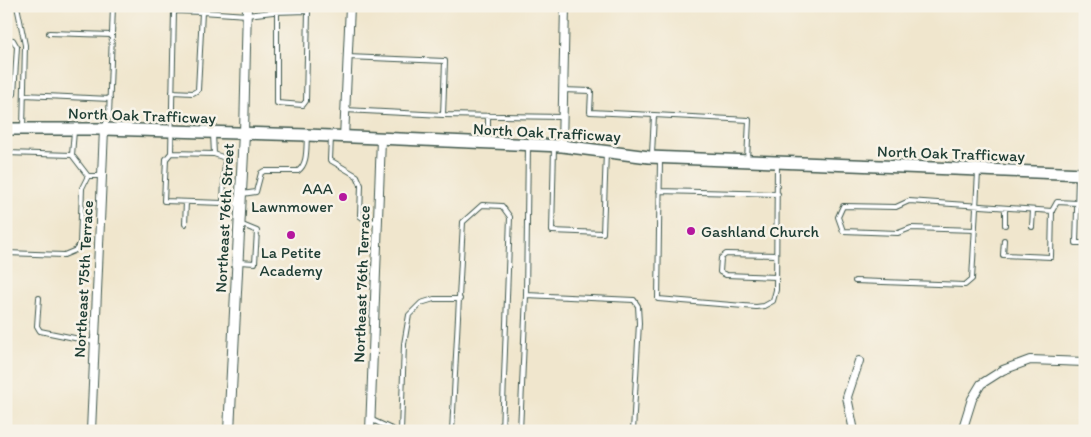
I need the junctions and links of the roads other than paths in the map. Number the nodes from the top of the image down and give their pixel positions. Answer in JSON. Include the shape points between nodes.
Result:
{"nodes":[{"id":1,"x":18,"y":6,"type":"edge"},
{"id":2,"x":113,"y":6,"type":"edge"},
{"id":3,"x":202,"y":6,"type":"edge"},
{"id":4,"x":274,"y":6,"type":"edge"},
{"id":5,"x":350,"y":6,"type":"edge"},
{"id":6,"x":565,"y":6,"type":"edge"},
{"id":7,"x":175,"y":9,"type":"edge"},
{"id":8,"x":247,"y":10,"type":"edge"},
{"id":9,"x":202,"y":12,"type":"junction"},
{"id":10,"x":275,"y":12,"type":"junction"},
{"id":11,"x":49,"y":33,"type":"dead end"},
{"id":12,"x":112,"y":35,"type":"junction"},
{"id":13,"x":6,"y":40,"type":"edge"},
{"id":14,"x":348,"y":57,"type":"junction"},
{"id":15,"x":562,"y":90,"type":"junction"},
{"id":16,"x":172,"y":92,"type":"junction"},
{"id":17,"x":6,"y":94,"type":"edge"},
{"id":18,"x":24,"y":95,"type":"junction"},
{"id":19,"x":110,"y":99,"type":"junction"},
{"id":20,"x":345,"y":110,"type":"junction"},
{"id":21,"x":443,"y":114,"type":"junction"},
{"id":22,"x":488,"y":115,"type":"junction"},
{"id":23,"x":654,"y":116,"type":"junction"},
{"id":24,"x":562,"y":117,"type":"junction"},
{"id":25,"x":74,"y":128,"type":"junction"},
{"id":26,"x":6,"y":129,"type":"edge"},
{"id":27,"x":23,"y":129,"type":"junction"},
{"id":28,"x":104,"y":129,"type":"junction"},
{"id":29,"x":170,"y":131,"type":"junction"},
{"id":30,"x":213,"y":133,"type":"junction"},
{"id":31,"x":244,"y":134,"type":"junction"},
{"id":32,"x":307,"y":135,"type":"junction"},
{"id":33,"x":331,"y":137,"type":"junction"},
{"id":34,"x":344,"y":138,"type":"junction"},
{"id":35,"x":381,"y":139,"type":"junction"},
{"id":36,"x":488,"y":144,"type":"junction"},
{"id":37,"x":528,"y":145,"type":"junction"},
{"id":38,"x":558,"y":146,"type":"junction"},
{"id":39,"x":606,"y":150,"type":"junction"},
{"id":40,"x":6,"y":153,"type":"edge"},
{"id":41,"x":171,"y":153,"type":"junction"},
{"id":42,"x":214,"y":154,"type":"junction"},
{"id":43,"x":72,"y":155,"type":"junction"},
{"id":44,"x":656,"y":157,"type":"junction"},
{"id":45,"x":746,"y":161,"type":"junction"},
{"id":46,"x":778,"y":162,"type":"junction"},
{"id":47,"x":979,"y":170,"type":"junction"},
{"id":48,"x":1081,"y":174,"type":"edge"},
{"id":49,"x":88,"y":176,"type":"junction"},
{"id":50,"x":102,"y":176,"type":"junction"},
{"id":51,"x":659,"y":191,"type":"junction"},
{"id":52,"x":778,"y":194,"type":"junction"},
{"id":53,"x":240,"y":199,"type":"junction"},
{"id":54,"x":186,"y":202,"type":"junction"},
{"id":55,"x":223,"y":203,"type":"junction"},
{"id":56,"x":1077,"y":203,"type":"junction"},
{"id":57,"x":977,"y":204,"type":"junction"},
{"id":58,"x":1005,"y":208,"type":"junction"},
{"id":59,"x":1033,"y":210,"type":"junction"},
{"id":60,"x":1052,"y":211,"type":"junction"},
{"id":61,"x":377,"y":222,"type":"junction"},
{"id":62,"x":185,"y":224,"type":"dead end"},
{"id":63,"x":239,"y":224,"type":"junction"},
{"id":64,"x":1005,"y":225,"type":"dead end"},
{"id":65,"x":1032,"y":227,"type":"dead end"},
{"id":66,"x":975,"y":230,"type":"junction"},
{"id":67,"x":1004,"y":240,"type":"dead end"},
{"id":68,"x":1085,"y":243,"type":"edge"},
{"id":69,"x":6,"y":253,"type":"edge"},
{"id":70,"x":776,"y":255,"type":"junction"},
{"id":71,"x":237,"y":262,"type":"junction"},
{"id":72,"x":776,"y":276,"type":"junction"},
{"id":73,"x":855,"y":281,"type":"dead end"},
{"id":74,"x":526,"y":295,"type":"junction"},
{"id":75,"x":39,"y":298,"type":"dead end"},
{"id":76,"x":460,"y":299,"type":"junction"},
{"id":77,"x":94,"y":342,"type":"junction"},
{"id":78,"x":859,"y":361,"type":"dead end"},
{"id":79,"x":1085,"y":362,"type":"edge"},
{"id":80,"x":370,"y":419,"type":"junction"},
{"id":81,"x":90,"y":431,"type":"edge"},
{"id":82,"x":229,"y":431,"type":"edge"},
{"id":83,"x":370,"y":431,"type":"edge"},
{"id":84,"x":396,"y":431,"type":"edge"},
{"id":85,"x":401,"y":431,"type":"edge"},
{"id":86,"x":452,"y":431,"type":"edge"},
{"id":87,"x":502,"y":431,"type":"edge"},
{"id":88,"x":520,"y":431,"type":"edge"},
{"id":89,"x":634,"y":431,"type":"edge"},
{"id":90,"x":854,"y":431,"type":"edge"},
{"id":91,"x":962,"y":431,"type":"edge"}],
"edges":[{"from":1,"to":18,"type":"lane","via":[[25,45]]},
{"from":2,"to":12,"type":"lane"},
{"from":3,"to":9,"type":"lane"},
{"from":4,"to":10,"type":"lane"},
{"from":5,"to":14,"type":"street"},
{"from":6,"to":15,"type":"street"},
{"from":7,"to":9,"type":"lane"},
{"from":7,"to":16,"type":"lane"},
{"from":8,"to":9,"type":"lane"},
{"from":8,"to":10,"type":"lane"},
{"from":8,"to":31,"type":"street","name":"Northeast 76th Street"},
{"from":9,"to":16,"type":"lane","via":[[198,90],[193,93]]},
{"from":10,"to":10,"type":"lane","via":[[308,11],[306,101],[303,105],[277,103]]},
{"from":11,"to":12,"type":"lane"},
{"from":12,"to":19,"type":"lane"},
{"from":13,"to":17,"type":"lane","via":[[13,40],[17,47],[14,94]]},
{"from":14,"to":20,"type":"street"},
{"from":14,"to":21,"type":"lane","via":[[445,61]]},
{"from":15,"to":23,"type":"lane","via":[[590,91],[590,112]]},
{"from":15,"to":24,"type":"street"},
{"from":16,"to":29,"type":"lane"},
{"from":18,"to":19,"type":"lane"},
{"from":18,"to":27,"type":"lane"},
{"from":19,"to":28,"type":"lane"},
{"from":20,"to":21,"type":"lane"},
{"from":20,"to":34,"type":"street"},
{"from":21,"to":22,"type":"lane"},
{"from":22,"to":24,"type":"lane"},
{"from":22,"to":36,"type":"lane"},
{"from":23,"to":44,"type":"lane"},
{"from":23,"to":45,"type":"lane","via":[[749,120]]},
{"from":24,"to":38,"type":"street"},
{"from":25,"to":27,"type":"main road","name":"North Oak Trafficway"},
{"from":25,"to":28,"type":"main road","name":"North Oak Trafficway"},
{"from":25,"to":43,"type":"lane"},
{"from":26,"to":27,"type":"main road","name":"North Oak Trafficway"},
{"from":28,"to":29,"type":"main road","name":"North Oak Trafficway"},
{"from":28,"to":50,"type":"street","name":"Northeast 75th Terrace"},
{"from":29,"to":30,"type":"main road","name":"North Oak Trafficway"},
{"from":29,"to":41,"type":"lane"},
{"from":30,"to":31,"type":"main road","name":"North Oak Trafficway"},
{"from":30,"to":42,"type":"lane"},
{"from":31,"to":32,"type":"main road","name":"North Oak Trafficway"},
{"from":31,"to":53,"type":"street","name":"Northeast 76th Street"},
{"from":32,"to":33,"type":"main road","name":"North Oak Trafficway"},
{"from":32,"to":53,"type":"lane","via":[[302,169],[264,171],[256,192]]},
{"from":33,"to":34,"type":"main road","name":"North Oak Trafficway"},
{"from":33,"to":61,"type":"lane","via":[[330,160],[353,172],[361,185],[360,216]]},
{"from":34,"to":35,"type":"main road","name":"North Oak Trafficway"},
{"from":35,"to":36,"type":"main road","name":"North Oak Trafficway"},
{"from":35,"to":61,"type":"street","name":"Northeast 76th Terrace"},
{"from":36,"to":37,"type":"main road","name":"North Oak Trafficway"},
{"from":37,"to":38,"type":"main road","name":"North Oak Trafficway"},
{"from":37,"to":74,"type":"lane"},
{"from":38,"to":39,"type":"main road","name":"North Oak Trafficway"},
{"from":38,"to":39,"type":"lane","via":[[552,231],[603,233]]},
{"from":39,"to":44,"type":"main road","name":"North Oak Trafficway"},
{"from":40,"to":43,"type":"lane"},
{"from":41,"to":42,"type":"lane"},
{"from":41,"to":54,"type":"lane","via":[[166,160],[164,201]]},
{"from":42,"to":55,"type":"lane","via":[[224,158]]},
{"from":43,"to":49,"type":"lane"},
{"from":44,"to":45,"type":"main road","name":"North Oak Trafficway"},
{"from":44,"to":51,"type":"lane"},
{"from":45,"to":46,"type":"main road","name":"North Oak Trafficway"},
{"from":46,"to":47,"type":"main road","name":"North Oak Trafficway"},
{"from":46,"to":52,"type":"lane"},
{"from":47,"to":48,"type":"main road","name":"North Oak Trafficway"},
{"from":47,"to":57,"type":"lane"},
{"from":48,"to":56,"type":"lane"},
{"from":49,"to":50,"type":"lane"},
{"from":49,"to":69,"type":"lane","via":[[82,188],[80,244],[76,250],[64,255]]},
{"from":50,"to":77,"type":"street","name":"Northeast 75th Terrace"},
{"from":51,"to":52,"type":"lane"},
{"from":51,"to":72,"type":"lane","via":[[658,299],[764,306],[773,301]]},
{"from":52,"to":70,"type":"lane"},
{"from":53,"to":55,"type":"lane"},
{"from":53,"to":63,"type":"street","name":"Northeast 76th Street"},
{"from":54,"to":55,"type":"lane"},
{"from":54,"to":62,"type":"lane"},
{"from":56,"to":60,"type":"lane","via":[[1057,202]]},
{"from":56,"to":68,"type":"lane","via":[[1076,243]]},
{"from":57,"to":58,"type":"lane"},
{"from":57,"to":66,"type":"lane"},
{"from":57,"to":66,"type":"lane","via":[[909,201],[896,207],[843,206],[838,217],[842,231]]},
{"from":58,"to":59,"type":"lane"},
{"from":58,"to":64,"type":"lane"},
{"from":59,"to":60,"type":"lane"},
{"from":59,"to":65,"type":"lane"},
{"from":60,"to":67,"type":"lane","via":[[1051,257],[1003,255]]},
{"from":61,"to":80,"type":"street","name":"Northeast 76th Terrace"},
{"from":63,"to":71,"type":"street","name":"Northeast 76th Street"},
{"from":63,"to":71,"type":"lane","via":[[256,231],[255,263]]},
{"from":66,"to":73,"type":"lane","via":[[972,279],[965,285]]},
{"from":70,"to":72,"type":"lane"},
{"from":70,"to":72,"type":"lane","via":[[726,254],[721,258],[720,272],[726,276]]},
{"from":71,"to":82,"type":"street","name":"Northeast 76th Street"},
{"from":74,"to":88,"type":"lane"},
{"from":74,"to":89,"type":"lane","via":[[634,300],[638,306],[638,323]]},
{"from":75,"to":77,"type":"lane","via":[[37,326],[40,331]]},
{"from":76,"to":85,"type":"lane","via":[[427,301],[409,315],[404,344]]},
{"from":76,"to":86,"type":"lane"},
{"from":76,"to":87,"type":"lane","via":[[463,222],[482,206],[502,206],[510,217]]},
{"from":77,"to":81,"type":"street","name":"Northeast 75th Terrace"},
{"from":78,"to":90,"type":"street","via":[[847,397]]},
{"from":79,"to":91,"type":"street","via":[[1030,360],[1003,370],[981,384],[972,399]]},
{"from":80,"to":83,"type":"street","name":"Northeast 76th Terrace"},
{"from":80,"to":84,"type":"lane"}]}
